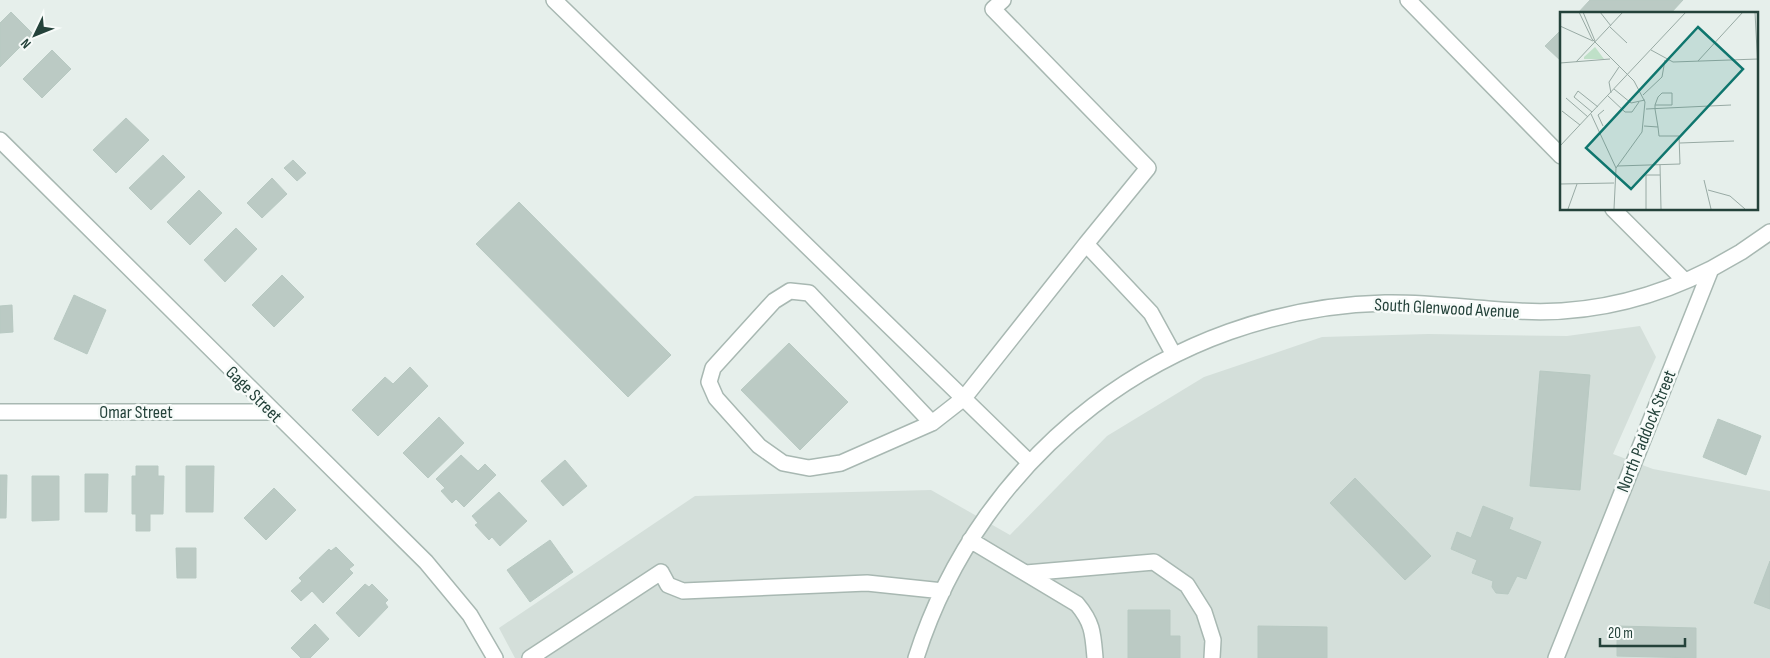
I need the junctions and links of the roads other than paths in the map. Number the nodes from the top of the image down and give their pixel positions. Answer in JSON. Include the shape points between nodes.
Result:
{"nodes":[{"id":1,"x":554,"y":0,"type":"edge"},
{"id":2,"x":1003,"y":0,"type":"edge"},
{"id":3,"x":1408,"y":0,"type":"edge"},
{"id":4,"x":0,"y":140,"type":"edge"},
{"id":5,"x":1560,"y":155,"type":"edge"},
{"id":6,"x":1614,"y":210,"type":"edge"},
{"id":7,"x":1770,"y":232,"type":"edge"},
{"id":8,"x":1086,"y":244,"type":"junction"},
{"id":9,"x":1711,"y":269,"type":"junction"},
{"id":10,"x":1684,"y":281,"type":"junction"},
{"id":11,"x":1174,"y":355,"type":"junction"},
{"id":12,"x":964,"y":398,"type":"junction"},
{"id":13,"x":0,"y":412,"type":"edge"},
{"id":14,"x":273,"y":412,"type":"junction"},
{"id":15,"x":932,"y":423,"type":"junction"},
{"id":16,"x":1029,"y":462,"type":"junction"},
{"id":17,"x":970,"y":540,"type":"junction"},
{"id":18,"x":1026,"y":573,"type":"junction"},
{"id":19,"x":942,"y":590,"type":"junction"},
{"id":20,"x":495,"y":658,"type":"edge"},
{"id":21,"x":530,"y":658,"type":"edge"},
{"id":22,"x":916,"y":658,"type":"edge"},
{"id":23,"x":1095,"y":658,"type":"edge"},
{"id":24,"x":1212,"y":658,"type":"edge"},
{"id":25,"x":1556,"y":658,"type":"edge"}],
"edges":[{"from":1,"to":12,"type":"street"},
{"from":2,"to":8,"type":"street","via":[[993,9],[1148,168]]},
{"from":3,"to":5,"type":"street"},
{"from":4,"to":14,"type":"street","name":"Gage Street"},
{"from":6,"to":10,"type":"street"},
{"from":7,"to":9,"type":"street"},
{"from":8,"to":11,"type":"street","via":[[1151,313]]},
{"from":8,"to":12,"type":"street"},
{"from":9,"to":10,"type":"street","name":"South Glenwood Avenue"},
{"from":9,"to":25,"type":"street","name":"North Paddock Street"},
{"from":10,"to":11,"type":"street","name":"South Glenwood Avenue","via":[[1619,302],[1561,311],[1412,303],[1328,308],[1239,328]]},
{"from":11,"to":16,"type":"street","name":"South Glenwood Avenue","via":[[1126,382],[1089,409]]},
{"from":12,"to":15,"type":"street"},
{"from":12,"to":16,"type":"street"},
{"from":13,"to":14,"type":"street","name":"Omar Street"},
{"from":14,"to":20,"type":"street","name":"Gage Street","via":[[438,574],[470,615]]},
{"from":15,"to":15,"type":"street","via":[[841,463],[810,468],[783,463],[759,446],[716,398],[709,382],[713,368],[774,300],[790,291],[809,293]]},
{"from":16,"to":17,"type":"street","name":"South Glenwood Avenue"},
{"from":17,"to":18,"type":"street"},
{"from":17,"to":19,"type":"street","name":"South Glenwood Avenue"},
{"from":18,"to":23,"type":"street","via":[[1077,604],[1087,616],[1093,628]]},
{"from":18,"to":24,"type":"street","via":[[1154,562],[1187,585],[1204,612],[1213,640]]},
{"from":19,"to":21,"type":"street","via":[[867,583],[683,592],[668,585],[661,572]]},
{"from":19,"to":22,"type":"street","name":"South Glenwood Avenue"}]}
